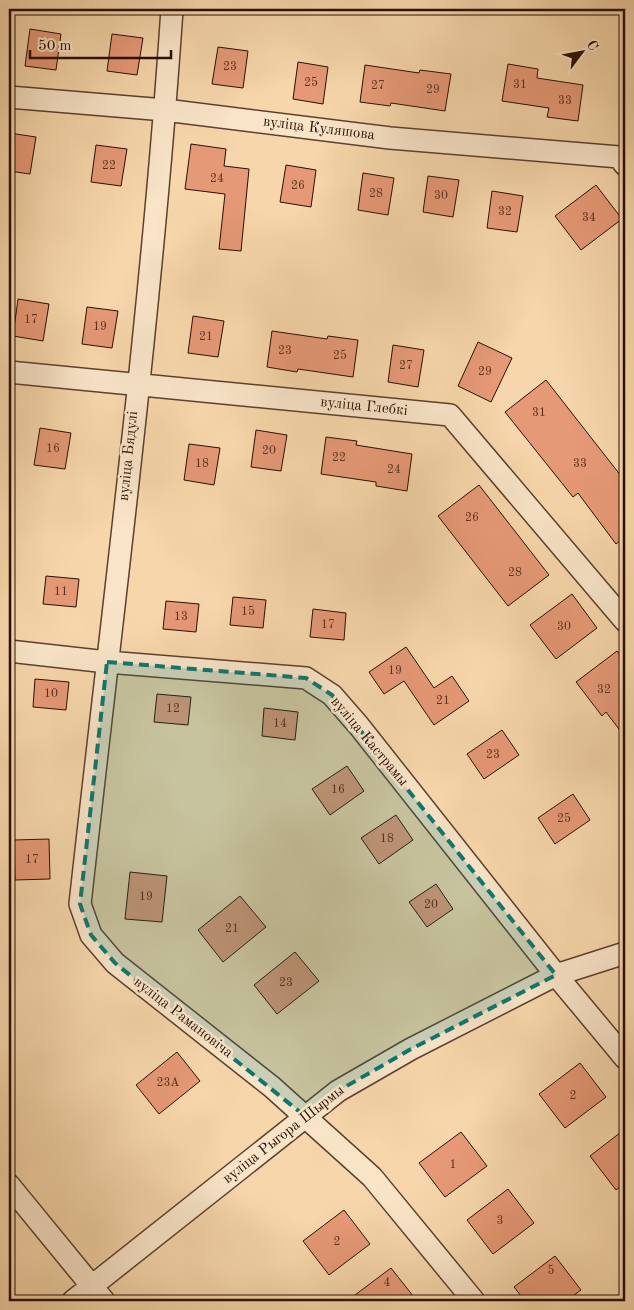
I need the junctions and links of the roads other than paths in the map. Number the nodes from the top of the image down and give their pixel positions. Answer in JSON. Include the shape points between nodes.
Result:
{"nodes":[{"id":1,"x":172,"y":9,"type":"edge"},
{"id":2,"x":9,"y":97,"type":"edge"},
{"id":3,"x":165,"y":110,"type":"junction"},
{"id":4,"x":625,"y":164,"type":"edge"},
{"id":5,"x":9,"y":372,"type":"edge"},
{"id":6,"x":137,"y":384,"type":"junction"},
{"id":7,"x":625,"y":622,"type":"edge"},
{"id":8,"x":9,"y":651,"type":"edge"},
{"id":9,"x":106,"y":662,"type":"junction"},
{"id":10,"x":80,"y":904,"type":"joint"},
{"id":11,"x":625,"y":953,"type":"edge"},
{"id":12,"x":556,"y":975,"type":"junction"},
{"id":13,"x":625,"y":1058,"type":"edge"},
{"id":14,"x":306,"y":1117,"type":"junction"},
{"id":15,"x":9,"y":1185,"type":"edge"},
{"id":16,"x":98,"y":1294,"type":"edge"},
{"id":17,"x":73,"y":1301,"type":"edge"},
{"id":18,"x":474,"y":1301,"type":"edge"}],
"edges":[{"from":1,"to":3,"type":"street","name":"вуліца Бядулі"},
{"from":2,"to":3,"type":"street","name":"вуліца Куляшова"},
{"from":3,"to":4,"type":"street","name":"вуліца Куляшова","via":[[390,138],[619,157]]},
{"from":3,"to":6,"type":"street","name":"вуліца Бядулі"},
{"from":5,"to":6,"type":"street","name":"вуліца Глебкі"},
{"from":6,"to":7,"type":"street","name":"вуліца Глебкі","via":[[450,415]]},
{"from":6,"to":9,"type":"street","name":"вуліца Бядулі"},
{"from":8,"to":9,"type":"street","name":"вуліца Кастрамы"},
{"from":9,"to":10,"type":"street","name":"вуліца Бядулі"},
{"from":9,"to":12,"type":"street","name":"вуліца Кастрамы","via":[[306,678],[332,695]]},
{"from":10,"to":14,"type":"street","name":"вуліца Рамановіча","via":[[91,935],[115,963]]},
{"from":11,"to":12,"type":"street","name":"вуліца Рыгора Шырмы"},
{"from":12,"to":13,"type":"street","name":"вуліца Кастрамы"},
{"from":12,"to":14,"type":"street","name":"вуліца Рыгора Шырмы","via":[[411,1048],[338,1091]]},
{"from":14,"to":16,"type":"street","name":"вуліца Рыгора Шырмы"},
{"from":14,"to":18,"type":"street","name":"вуліца Рамановіча","via":[[372,1177]]},
{"from":15,"to":16,"type":"street"},
{"from":16,"to":17,"type":"street","name":"вуліца Рыгора Шырмы"}]}
